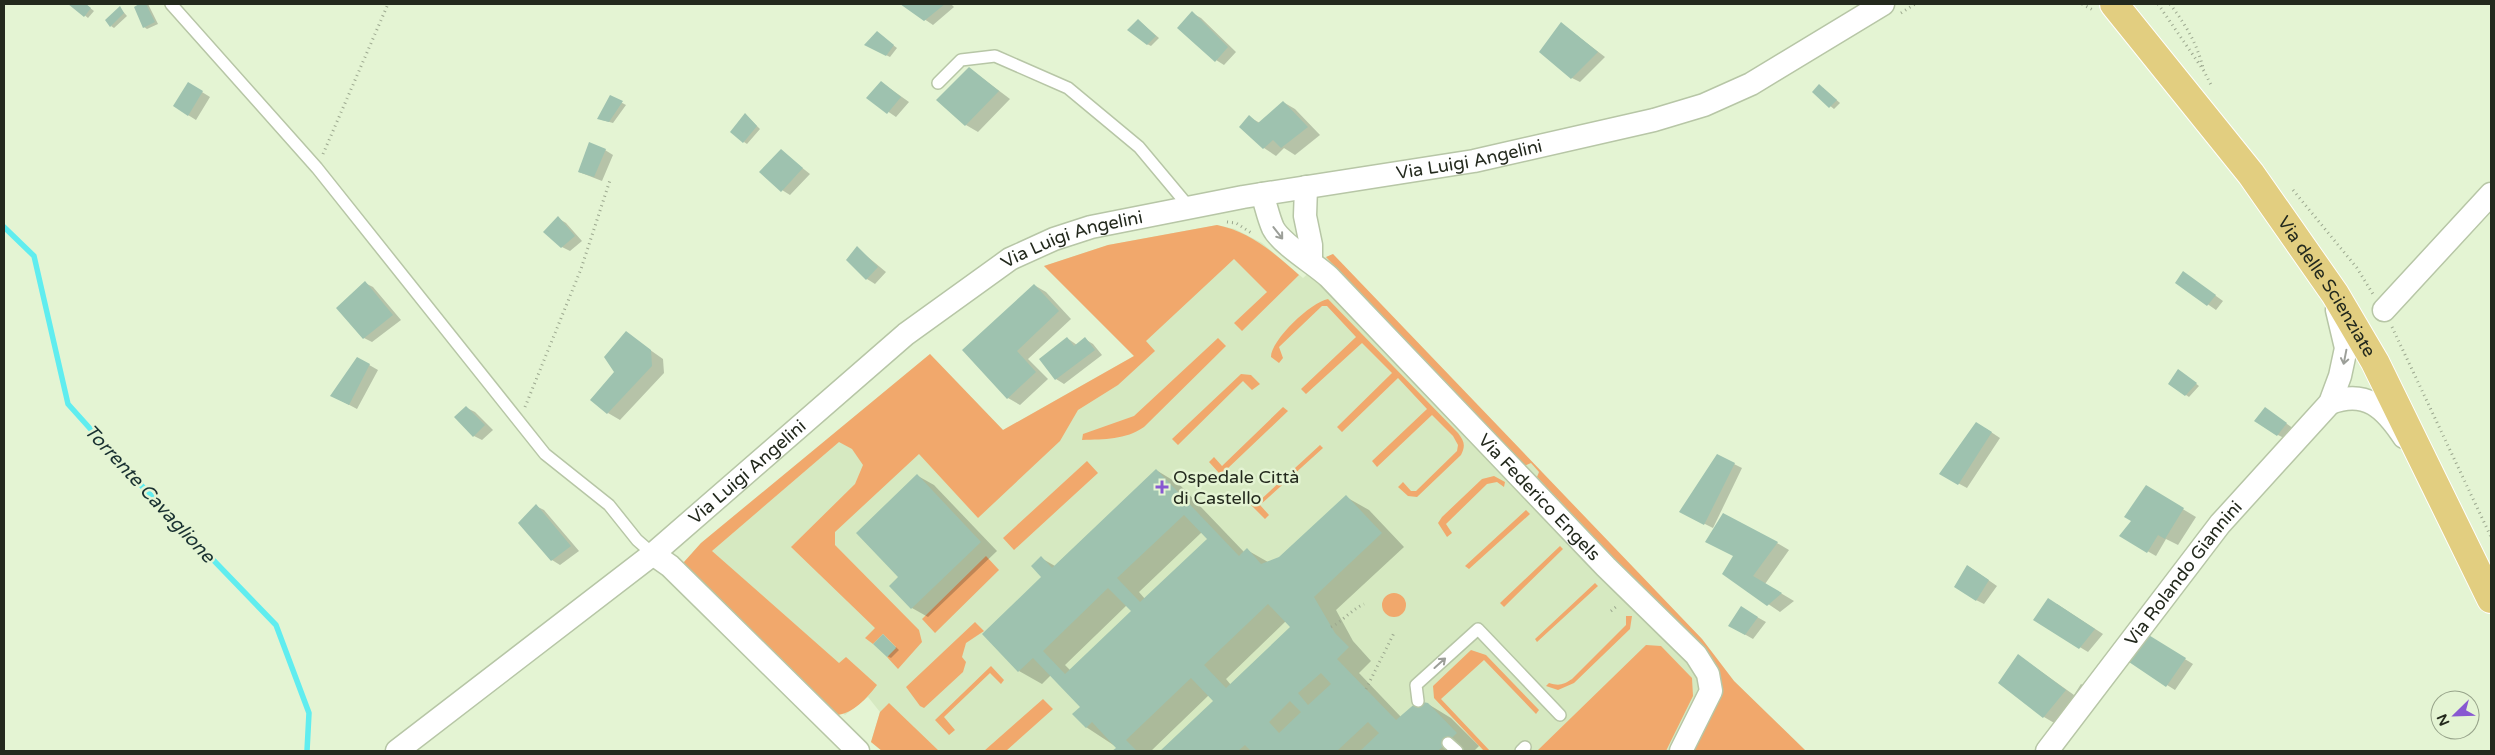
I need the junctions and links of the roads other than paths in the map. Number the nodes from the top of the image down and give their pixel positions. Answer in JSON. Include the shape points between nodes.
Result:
{"nodes":[{"id":1,"x":171,"y":4,"type":"edge"},
{"id":2,"x":1882,"y":4,"type":"edge"},
{"id":3,"x":2114,"y":4,"type":"edge"},
{"id":4,"x":938,"y":83,"type":"dead end"},
{"id":5,"x":1306,"y":187,"type":"junction"},
{"id":6,"x":1262,"y":194,"type":"junction"},
{"id":7,"x":2491,"y":194,"type":"edge"},
{"id":8,"x":1190,"y":208,"type":"junction"},
{"id":9,"x":1311,"y":260,"type":"junction"},
{"id":10,"x":2315,"y":262,"type":"junction"},
{"id":11,"x":2384,"y":310,"type":"road end"},
{"id":12,"x":2330,"y":403,"type":"junction"},
{"id":13,"x":2439,"y":490,"type":"junction"},
{"id":14,"x":653,"y":554,"type":"junction"},
{"id":15,"x":2491,"y":599,"type":"edge"},
{"id":16,"x":1418,"y":701,"type":"dead end"},
{"id":17,"x":1560,"y":715,"type":"dead end"},
{"id":18,"x":1448,"y":742,"type":"dead end"},
{"id":19,"x":397,"y":751,"type":"edge"},
{"id":20,"x":858,"y":751,"type":"edge"},
{"id":21,"x":1457,"y":751,"type":"edge"},
{"id":22,"x":1681,"y":751,"type":"edge"},
{"id":23,"x":2047,"y":751,"type":"edge"}],
"edges":[{"from":1,"to":14,"type":"lane","via":[[317,168],[545,454],[609,506]]},
{"from":2,"to":5,"type":"street","name":"Via Luigi Angelini","via":[[1751,84],[1704,105],[1645,122],[1483,159]]},
{"from":3,"to":10,"type":"main road","name":"Via delle Scienziate","via":[[2233,151]]},
{"from":4,"to":8,"type":"lane","via":[[961,60],[995,56],[1068,88],[1139,147]]},
{"from":5,"to":6,"type":"street","name":"Via Luigi Angelini"},
{"from":5,"to":9,"type":"street","via":[[1305,216]]},
{"from":6,"to":8,"type":"street","name":"Via Luigi Angelini"},
{"from":6,"to":9,"type":"street","name":"Via Federico Engels","one_way":true,"via":[[1274,229],[1287,244]]},
{"from":7,"to":11,"type":"street"},
{"from":8,"to":14,"type":"street","name":"Via Luigi Angelini","via":[[1091,227],[1010,259],[906,334]]},
{"from":9,"to":22,"type":"street","name":"Via Federico Engels","via":[[1606,567],[1696,655],[1708,674],[1711,691]]},
{"from":10,"to":12,"type":"street","name":"Via Rolando Giannini","one_way":true,"via":[[2335,304],[2345,335],[2344,360]]},
{"from":10,"to":13,"type":"main road","name":"Via delle Scienziate","via":[[2375,362]]},
{"from":12,"to":13,"type":"street","via":[[2359,398],[2380,408]]},
{"from":12,"to":23,"type":"street","name":"Via Rolando Giannini","via":[[2220,524]]},
{"from":13,"to":15,"type":"main road","name":"Via delle Scienziate"},
{"from":14,"to":19,"type":"street","name":"Via Luigi Angelini"},
{"from":14,"to":20,"type":"street","via":[[670,566]]},
{"from":16,"to":17,"type":"lane","one_way":true,"via":[[1416,685],[1478,629]]},
{"from":18,"to":21,"type":"lane"}]}
